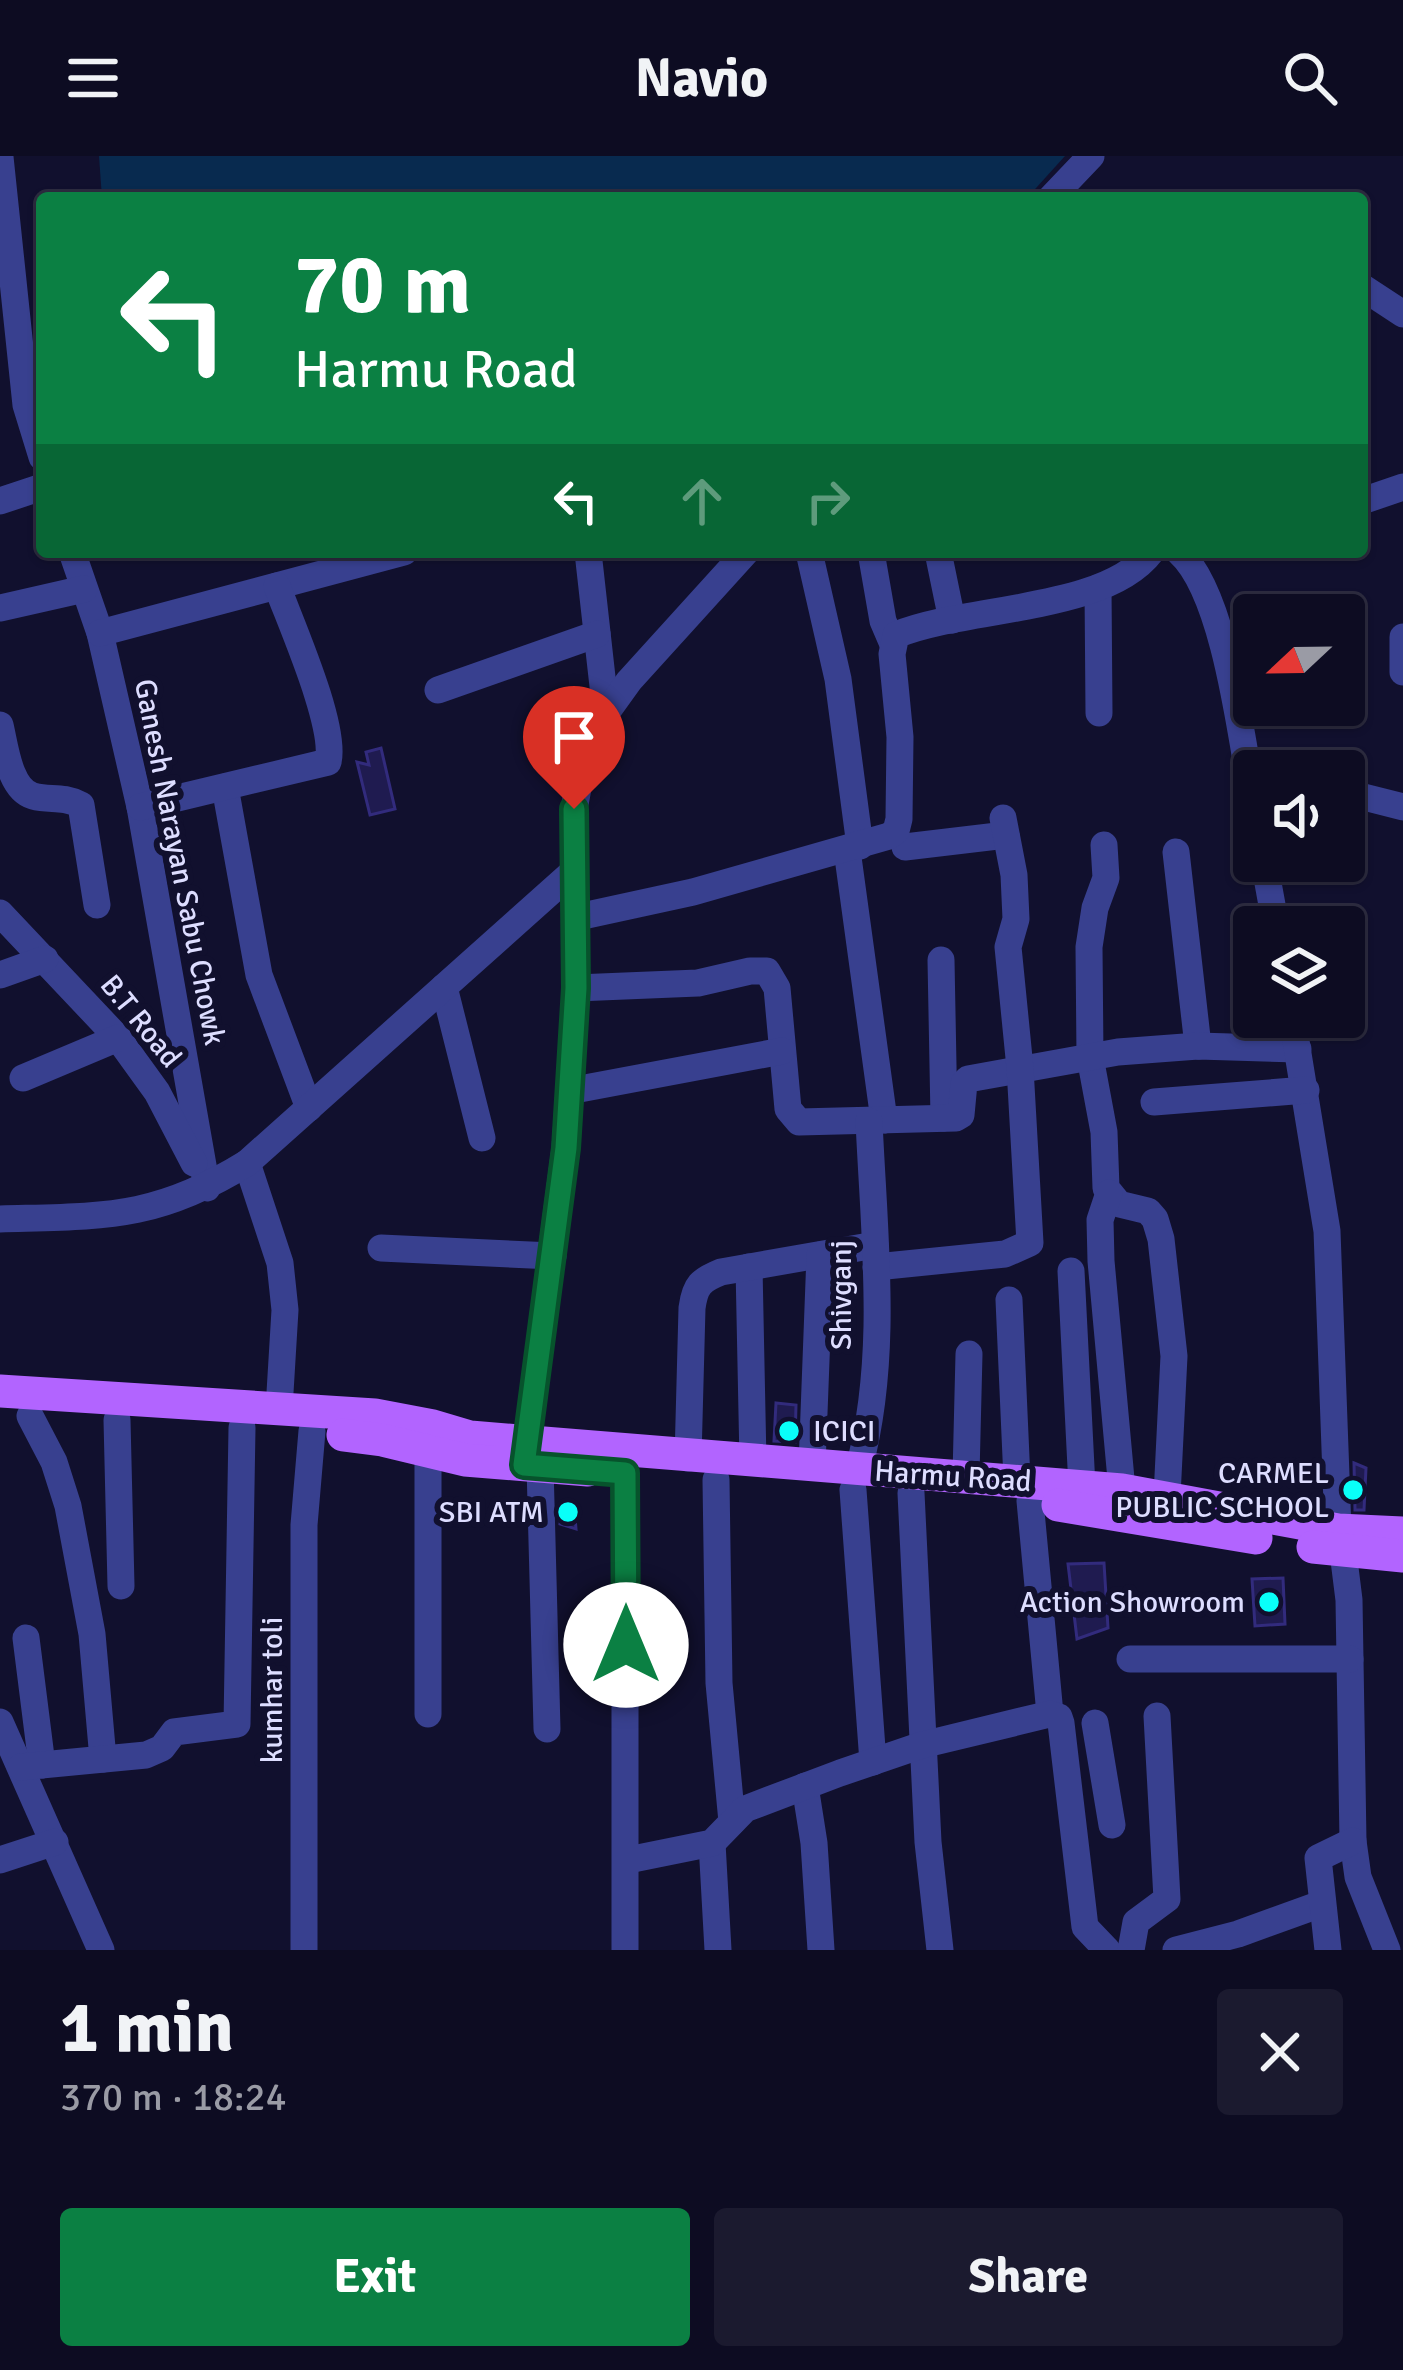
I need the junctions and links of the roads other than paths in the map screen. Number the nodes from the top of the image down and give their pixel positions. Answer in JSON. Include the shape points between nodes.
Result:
{"nodes":[{"id":1,"x":1091,"y":156,"type":"edge"},
{"id":2,"x":0,"y":157,"type":"edge"},
{"id":3,"x":1066,"y":191,"type":"edge"},
{"id":4,"x":3,"y":207,"type":"edge"},
{"id":5,"x":1368,"y":291,"type":"edge"},
{"id":6,"x":1403,"y":314,"type":"edge"},
{"id":7,"x":13,"y":409,"type":"edge"},
{"id":8,"x":36,"y":447,"type":"edge"},
{"id":9,"x":1403,"y":487,"type":"edge"},
{"id":10,"x":36,"y":489,"type":"edge"},
{"id":11,"x":1368,"y":499,"type":"edge"},
{"id":12,"x":0,"y":501,"type":"edge"},
{"id":13,"x":74,"y":558,"type":"edge"},
{"id":14,"x":382,"y":558,"type":"edge"},
{"id":15,"x":589,"y":558,"type":"edge"},
{"id":16,"x":740,"y":558,"type":"edge"},
{"id":17,"x":809,"y":558,"type":"edge"},
{"id":18,"x":872,"y":558,"type":"edge"},
{"id":19,"x":939,"y":558,"type":"edge"},
{"id":20,"x":1146,"y":558,"type":"edge"},
{"id":21,"x":1192,"y":558,"type":"edge"},
{"id":22,"x":277,"y":586,"type":"junction"},
{"id":23,"x":1098,"y":587,"type":"junction"},
{"id":24,"x":84,"y":589,"type":"junction"},
{"id":25,"x":0,"y":608,"type":"edge"},
{"id":26,"x":952,"y":620,"type":"junction"},
{"id":27,"x":100,"y":633,"type":"junction"},
{"id":28,"x":597,"y":634,"type":"junction"},
{"id":29,"x":1403,"y":637,"type":"edge"},
{"id":30,"x":892,"y":642,"type":"junction"},
{"id":31,"x":1403,"y":672,"type":"edge"},
{"id":32,"x":439,"y":690,"type":"dead end"},
{"id":33,"x":606,"y":713,"type":"junction"},
{"id":34,"x":1100,"y":713,"type":"dead end"},
{"id":35,"x":0,"y":725,"type":"edge"},
{"id":36,"x":1244,"y":750,"type":"edge"},
{"id":37,"x":225,"y":788,"type":"junction"},
{"id":38,"x":1365,"y":797,"type":"edge"},
{"id":39,"x":140,"y":807,"type":"junction"},
{"id":40,"x":1403,"y":807,"type":"edge"},
{"id":41,"x":1104,"y":845,"type":"dead end"},
{"id":42,"x":905,"y":847,"type":"dead end"},
{"id":43,"x":853,"y":848,"type":"junction"},
{"id":44,"x":1176,"y":852,"type":"dead end"},
{"id":45,"x":575,"y":870,"type":"junction"},
{"id":46,"x":97,"y":905,"type":"dead end"},
{"id":47,"x":0,"y":913,"type":"edge"},
{"id":48,"x":578,"y":917,"type":"junction"},
{"id":49,"x":45,"y":959,"type":"junction"},
{"id":50,"x":940,"y":960,"type":"dead end"},
{"id":51,"x":0,"y":975,"type":"edge"},
{"id":52,"x":444,"y":987,"type":"junction"},
{"id":53,"x":576,"y":988,"type":"junction"},
{"id":54,"x":118,"y":1038,"type":"junction"},
{"id":55,"x":1296,"y":1038,"type":"edge"},
{"id":56,"x":1198,"y":1046,"type":"junction"},
{"id":57,"x":1298,"y":1049,"type":"junction"},
{"id":58,"x":782,"y":1051,"type":"junction"},
{"id":59,"x":1090,"y":1057,"type":"junction"},
{"id":60,"x":1020,"y":1068,"type":"junction"},
{"id":61,"x":23,"y":1078,"type":"dead end"},
{"id":62,"x":1306,"y":1090,"type":"junction"},
{"id":63,"x":569,"y":1091,"type":"junction"},
{"id":64,"x":1154,"y":1102,"type":"dead end"},
{"id":65,"x":309,"y":1108,"type":"junction"},
{"id":66,"x":944,"y":1118,"type":"junction"},
{"id":67,"x":877,"y":1120,"type":"junction"},
{"id":68,"x":482,"y":1138,"type":"dead end"},
{"id":69,"x":247,"y":1163,"type":"junction"},
{"id":70,"x":207,"y":1188,"type":"junction"},
{"id":71,"x":1109,"y":1193,"type":"junction"},
{"id":72,"x":0,"y":1219,"type":"edge"},
{"id":73,"x":381,"y":1248,"type":"dead end"},
{"id":74,"x":820,"y":1255,"type":"junction"},
{"id":75,"x":553,"y":1256,"type":"junction"},
{"id":76,"x":875,"y":1256,"type":"junction"},
{"id":77,"x":749,"y":1267,"type":"junction"},
{"id":78,"x":1072,"y":1271,"type":"dead end"},
{"id":79,"x":1009,"y":1300,"type":"dead end"},
{"id":80,"x":969,"y":1354,"type":"dead end"},
{"id":81,"x":0,"y":1391,"type":"edge"},
{"id":82,"x":279,"y":1409,"type":"junction"},
{"id":83,"x":15,"y":1415,"type":"edge"},
{"id":84,"x":117,"y":1420,"type":"junction"},
{"id":85,"x":242,"y":1428,"type":"junction"},
{"id":86,"x":312,"y":1430,"type":"junction"},
{"id":87,"x":428,"y":1453,"type":"junction"},
{"id":88,"x":530,"y":1457,"type":"junction"},
{"id":89,"x":688,"y":1458,"type":"junction"},
{"id":90,"x":753,"y":1462,"type":"junction"},
{"id":91,"x":812,"y":1466,"type":"junction"},
{"id":92,"x":625,"y":1473,"type":"junction"},
{"id":93,"x":966,"y":1475,"type":"junction"},
{"id":94,"x":856,"y":1479,"type":"junction"},
{"id":95,"x":716,"y":1480,"type":"junction"},
{"id":96,"x":1082,"y":1486,"type":"junction"},
{"id":97,"x":1024,"y":1490,"type":"junction"},
{"id":98,"x":1122,"y":1490,"type":"junction"},
{"id":99,"x":911,"y":1493,"type":"junction"},
{"id":100,"x":1167,"y":1496,"type":"junction"},
{"id":101,"x":1403,"y":1533,"type":"edge"},
{"id":102,"x":1340,"y":1541,"type":"junction"},
{"id":103,"x":1403,"y":1556,"type":"edge"},
{"id":104,"x":121,"y":1586,"type":"dead end"},
{"id":105,"x":26,"y":1638,"type":"dead end"},
{"id":106,"x":1130,"y":1659,"type":"dead end"},
{"id":107,"x":1350,"y":1659,"type":"junction"},
{"id":108,"x":428,"y":1714,"type":"dead end"},
{"id":109,"x":1050,"y":1714,"type":"junction"},
{"id":110,"x":1157,"y":1716,"type":"dead end"},
{"id":111,"x":0,"y":1722,"type":"edge"},
{"id":112,"x":1095,"y":1723,"type":"dead end"},
{"id":113,"x":547,"y":1729,"type":"dead end"},
{"id":114,"x":922,"y":1745,"type":"junction"},
{"id":115,"x":103,"y":1759,"type":"junction"},
{"id":116,"x":873,"y":1762,"type":"junction"},
{"id":117,"x":31,"y":1766,"type":"junction"},
{"id":118,"x":805,"y":1786,"type":"junction"},
{"id":119,"x":1161,"y":1822,"type":"junction"},
{"id":120,"x":1112,"y":1825,"type":"junction"},
{"id":121,"x":1072,"y":1827,"type":"junction"},
{"id":122,"x":722,"y":1833,"type":"junction"},
{"id":123,"x":1354,"y":1841,"type":"junction"},
{"id":124,"x":55,"y":1842,"type":"junction"},
{"id":125,"x":0,"y":1860,"type":"edge"},
{"id":126,"x":628,"y":1860,"type":"junction"},
{"id":127,"x":1322,"y":1904,"type":"junction"},
{"id":128,"x":1090,"y":1947,"type":"edge"},
{"id":129,"x":101,"y":1950,"type":"edge"},
{"id":130,"x":304,"y":1950,"type":"edge"},
{"id":131,"x":625,"y":1950,"type":"edge"},
{"id":132,"x":718,"y":1950,"type":"edge"},
{"id":133,"x":821,"y":1950,"type":"edge"},
{"id":134,"x":940,"y":1950,"type":"edge"},
{"id":135,"x":1131,"y":1950,"type":"edge"},
{"id":136,"x":1177,"y":1950,"type":"edge"},
{"id":137,"x":1328,"y":1950,"type":"edge"},
{"id":138,"x":1387,"y":1950,"type":"edge"}],
"edges":[{"from":1,"to":3,"type":"street"},
{"from":2,"to":4,"type":"street"},
{"from":4,"to":7,"type":"street"},
{"from":5,"to":6,"type":"street"},
{"from":7,"to":8,"type":"street"},
{"from":9,"to":11,"type":"street"},
{"from":10,"to":12,"type":"street"},
{"from":13,"to":24,"type":"street","name":"Ganesh Narayan Sabu Chowk"},
{"from":14,"to":22,"type":"street"},
{"from":15,"to":28,"type":"street"},
{"from":16,"to":33,"type":"street"},
{"from":17,"to":43,"type":"street","name":"Shivganj","via":[[838,679]]},
{"from":18,"to":30,"type":"street"},
{"from":19,"to":26,"type":"street"},
{"from":20,"to":23,"type":"street"},
{"from":21,"to":36,"type":"street","via":[[1216,621]]},
{"from":22,"to":27,"type":"street"},
{"from":22,"to":37,"type":"street","via":[[332,748],[316,767]]},
{"from":23,"to":26,"type":"street"},
{"from":23,"to":34,"type":"street"},
{"from":24,"to":25,"type":"street"},
{"from":24,"to":27,"type":"street","name":"Ganesh Narayan Sabu Chowk"},
{"from":26,"to":30,"type":"street","via":[[907,630]]},
{"from":27,"to":39,"type":"street","name":"Ganesh Narayan Sabu Chowk"},
{"from":28,"to":32,"type":"street"},
{"from":28,"to":33,"type":"street"},
{"from":29,"to":31,"type":"street"},
{"from":30,"to":43,"type":"street","via":[[899,819],[889,836]]},
{"from":33,"to":45,"type":"street","via":[[583,763]]},
{"from":35,"to":46,"type":"street","via":[[25,791],[81,805]]},
{"from":37,"to":39,"type":"street"},
{"from":37,"to":65,"type":"street","via":[[259,975]]},
{"from":38,"to":40,"type":"street"},
{"from":39,"to":70,"type":"street","name":"Ganesh Narayan Sabu Chowk"},
{"from":41,"to":59,"type":"street","via":[[1108,867],[1089,947]]},
{"from":42,"to":60,"type":"street","via":[[1005,826]]},
{"from":43,"to":48,"type":"street"},
{"from":43,"to":67,"type":"street","name":"Shivganj"},
{"from":44,"to":56,"type":"street"},
{"from":45,"to":48,"type":"street"},
{"from":45,"to":52,"type":"street"},
{"from":47,"to":49,"type":"street","name":"B.T Road"},
{"from":48,"to":53,"type":"street"},
{"from":49,"to":51,"type":"street"},
{"from":49,"to":54,"type":"street","name":"B.T Road"},
{"from":50,"to":66,"type":"street"},
{"from":52,"to":65,"type":"street"},
{"from":52,"to":68,"type":"street"},
{"from":53,"to":58,"type":"street","via":[[767,971],[777,988]]},
{"from":53,"to":63,"type":"street"},
{"from":54,"to":61,"type":"street"},
{"from":54,"to":70,"type":"street","name":"B.T Road"},
{"from":55,"to":57,"type":"street"},
{"from":56,"to":57,"type":"street"},
{"from":56,"to":59,"type":"street"},
{"from":57,"to":62,"type":"street"},
{"from":58,"to":63,"type":"street"},
{"from":58,"to":67,"type":"street","via":[[792,1118]]},
{"from":59,"to":60,"type":"street"},
{"from":59,"to":71,"type":"street"},
{"from":60,"to":66,"type":"street","via":[[968,1078],[961,1115]]},
{"from":60,"to":76,"type":"street","via":[[1030,1243],[1005,1254]]},
{"from":62,"to":64,"type":"street"},
{"from":62,"to":102,"type":"street","via":[[1327,1231]]},
{"from":63,"to":75,"type":"street"},
{"from":65,"to":69,"type":"street"},
{"from":66,"to":67,"type":"street"},
{"from":67,"to":76,"type":"street","name":"Shivganj"},
{"from":69,"to":70,"type":"street"},
{"from":69,"to":82,"type":"street","via":[[280,1263]]},
{"from":70,"to":72,"type":"street","via":[[116,1216]]},
{"from":71,"to":98,"type":"street","via":[[1101,1261]]},
{"from":71,"to":100,"type":"street","via":[[1148,1211],[1161,1239],[1174,1355]]},
{"from":73,"to":75,"type":"street"},
{"from":74,"to":76,"type":"street"},
{"from":74,"to":77,"type":"street"},
{"from":74,"to":91,"type":"street"},
{"from":75,"to":88,"type":"street"},
{"from":76,"to":94,"type":"street","name":"Shivganj","via":[[872,1408]]},
{"from":77,"to":89,"type":"street","via":[[696,1287]]},
{"from":77,"to":90,"type":"street"},
{"from":78,"to":96,"type":"street"},
{"from":79,"to":97,"type":"street"},
{"from":80,"to":93,"type":"street"},
{"from":81,"to":82,"type":"main road","name":"Harmu Road"},
{"from":82,"to":88,"type":"main road","name":"Harmu Road","via":[[375,1415]]},
{"from":83,"to":84,"type":"main road","name":"Harmu Road"},
{"from":83,"to":115,"type":"street","via":[[54,1462],[68,1506],[92,1634]]},
{"from":84,"to":85,"type":"main road","name":"Harmu Road"},
{"from":84,"to":104,"type":"street"},
{"from":85,"to":86,"type":"main road","name":"Harmu Road"},
{"from":85,"to":115,"type":"street","via":[[237,1724],[182,1730],[156,1752]]},
{"from":86,"to":87,"type":"main road","name":"Harmu Road"},
{"from":86,"to":130,"type":"street","name":"kumhar toli","via":[[304,1525]]},
{"from":87,"to":88,"type":"main road","name":"Harmu Road"},
{"from":87,"to":108,"type":"street"},
{"from":88,"to":89,"type":"main road","name":"Harmu Road"},
{"from":88,"to":92,"type":"main road","name":"Harmu Road"},
{"from":88,"to":113,"type":"street"},
{"from":89,"to":90,"type":"main road","name":"Harmu Road"},
{"from":90,"to":91,"type":"main road","name":"Harmu Road"},
{"from":91,"to":94,"type":"main road","name":"Harmu Road"},
{"from":92,"to":95,"type":"main road","name":"Harmu Road"},
{"from":92,"to":126,"type":"street"},
{"from":93,"to":94,"type":"main road","name":"Harmu Road"},
{"from":93,"to":97,"type":"main road","name":"Harmu Road"},
{"from":94,"to":95,"type":"main road","name":"Harmu Road"},
{"from":94,"to":99,"type":"main road","name":"Harmu Road"},
{"from":94,"to":116,"type":"street","name":"Shivganj"},
{"from":95,"to":122,"type":"street"},
{"from":96,"to":97,"type":"main road","name":"Harmu Road"},
{"from":96,"to":98,"type":"main road","name":"Harmu Road"},
{"from":97,"to":99,"type":"main road","name":"Harmu Road"},
{"from":97,"to":102,"type":"main road","name":"Harmu Road"},
{"from":97,"to":109,"type":"street"},
{"from":98,"to":100,"type":"main road","name":"Harmu Road"},
{"from":99,"to":114,"type":"street"},
{"from":100,"to":102,"type":"main road","name":"Harmu Road"},
{"from":101,"to":102,"type":"main road","name":"Harmu Road"},
{"from":102,"to":103,"type":"main road","name":"Harmu Road"},
{"from":102,"to":107,"type":"street"},
{"from":105,"to":117,"type":"street"},
{"from":106,"to":107,"type":"street"},
{"from":107,"to":123,"type":"street"},
{"from":109,"to":114,"type":"street"},
{"from":109,"to":121,"type":"street","via":[[1061,1723]]},
{"from":110,"to":119,"type":"street"},
{"from":111,"to":117,"type":"street"},
{"from":112,"to":120,"type":"street"},
{"from":114,"to":116,"type":"street"},
{"from":114,"to":134,"type":"street"},
{"from":115,"to":117,"type":"street"},
{"from":116,"to":118,"type":"street"},
{"from":117,"to":124,"type":"street"},
{"from":118,"to":122,"type":"street","via":[[745,1809]]},
{"from":118,"to":133,"type":"street"},
{"from":119,"to":120,"type":"street"},
{"from":119,"to":135,"type":"street","via":[[1167,1899],[1136,1922]]},
{"from":120,"to":121,"type":"street"},
{"from":121,"to":128,"type":"street"},
{"from":122,"to":126,"type":"street"},
{"from":122,"to":132,"type":"street"},
{"from":123,"to":127,"type":"street","via":[[1318,1858]]},
{"from":123,"to":138,"type":"street","via":[[1358,1877]]},
{"from":124,"to":125,"type":"street"},
{"from":124,"to":129,"type":"street"},
{"from":126,"to":131,"type":"street"},
{"from":127,"to":136,"type":"street"},
{"from":127,"to":137,"type":"street"}]}
